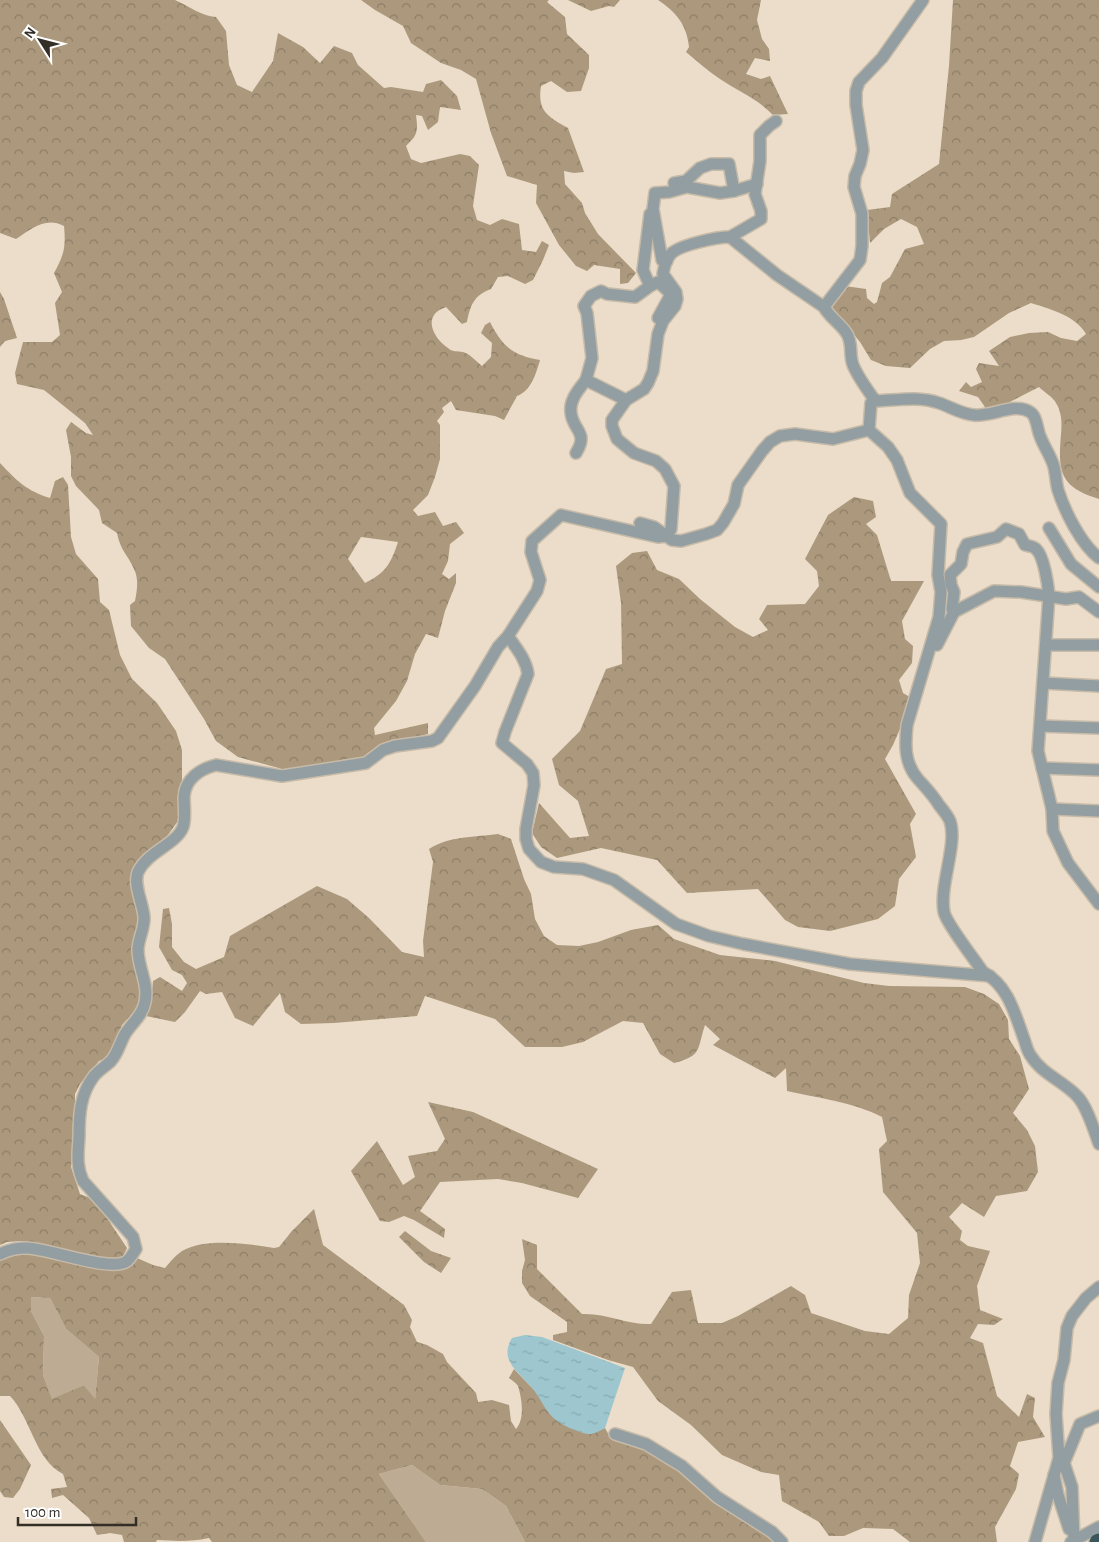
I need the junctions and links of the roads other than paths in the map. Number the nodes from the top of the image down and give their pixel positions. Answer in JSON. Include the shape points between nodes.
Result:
{"nodes":[{"id":1,"x":923,"y":0,"type":"edge"},
{"id":2,"x":776,"y":121,"type":"dead end"},
{"id":3,"x":757,"y":184,"type":"junction"},
{"id":4,"x":734,"y":191,"type":"junction"},
{"id":5,"x":655,"y":193,"type":"junction"},
{"id":6,"x":653,"y":209,"type":"junction"},
{"id":7,"x":730,"y":237,"type":"junction"},
{"id":8,"x":667,"y":261,"type":"junction"},
{"id":9,"x":650,"y":286,"type":"junction"},
{"id":10,"x":824,"y":307,"type":"junction"},
{"id":11,"x":658,"y":334,"type":"junction"},
{"id":12,"x":586,"y":380,"type":"junction"},
{"id":13,"x":874,"y":399,"type":"junction"},
{"id":14,"x":626,"y":400,"type":"junction"},
{"id":15,"x":869,"y":430,"type":"junction"},
{"id":16,"x":576,"y":453,"type":"dead end"},
{"id":17,"x":640,"y":523,"type":"dead end"},
{"id":18,"x":1049,"y":528,"type":"dead end"},
{"id":19,"x":667,"y":536,"type":"junction"},
{"id":20,"x":1099,"y":558,"type":"edge"},
{"id":21,"x":1099,"y":587,"type":"edge"},
{"id":22,"x":1049,"y":596,"type":"junction"},
{"id":23,"x":954,"y":612,"type":"junction"},
{"id":24,"x":1099,"y":612,"type":"edge"},
{"id":25,"x":508,"y":636,"type":"junction"},
{"id":26,"x":1046,"y":645,"type":"junction"},
{"id":27,"x":1099,"y":645,"type":"edge"},
{"id":28,"x":932,"y":646,"type":"junction"},
{"id":29,"x":1043,"y":683,"type":"junction"},
{"id":30,"x":1099,"y":686,"type":"edge"},
{"id":31,"x":1040,"y":726,"type":"junction"},
{"id":32,"x":1099,"y":728,"type":"edge"},
{"id":33,"x":1042,"y":768,"type":"junction"},
{"id":34,"x":1099,"y":770,"type":"edge"},
{"id":35,"x":1052,"y":809,"type":"junction"},
{"id":36,"x":1099,"y":811,"type":"edge"},
{"id":37,"x":1099,"y":904,"type":"edge"},
{"id":38,"x":990,"y":976,"type":"junction"},
{"id":39,"x":1099,"y":1144,"type":"edge"},
{"id":40,"x":0,"y":1254,"type":"edge"},
{"id":41,"x":1099,"y":1287,"type":"edge"},
{"id":42,"x":1099,"y":1416,"type":"edge"},
{"id":43,"x":615,"y":1434,"type":"dead end"},
{"id":44,"x":1054,"y":1473,"type":"junction"},
{"id":45,"x":1099,"y":1527,"type":"edge"},
{"id":46,"x":782,"y":1542,"type":"edge"},
{"id":47,"x":1035,"y":1542,"type":"edge"},
{"id":48,"x":1073,"y":1542,"type":"edge"}],
"edges":[{"from":1,"to":10,"type":"street","via":[[856,90],[863,150],[854,176],[862,214],[860,260]]},
{"from":2,"to":3,"type":"street","via":[[760,135]]},
{"from":3,"to":4,"type":"street"},
{"from":3,"to":7,"type":"street","via":[[755,194],[762,211],[761,219]]},
{"from":4,"to":5,"type":"street","via":[[720,193],[687,187]]},
{"from":4,"to":5,"type":"street","via":[[728,164],[711,164],[700,168],[686,181],[661,186]]},
{"from":5,"to":6,"type":"street"},
{"from":6,"to":8,"type":"street","via":[[662,260]]},
{"from":6,"to":9,"type":"street","via":[[643,270]]},
{"from":7,"to":8,"type":"street","via":[[677,249]]},
{"from":7,"to":10,"type":"street"},
{"from":8,"to":11,"type":"street","via":[[663,274],[676,292],[677,299]]},
{"from":9,"to":11,"type":"street","via":[[658,282],[670,296],[655,324]]},
{"from":9,"to":12,"type":"street","via":[[635,297],[601,291],[587,300],[584,306],[592,358]]},
{"from":10,"to":13,"type":"street","via":[[848,335],[852,363]]},
{"from":11,"to":14,"type":"street","via":[[648,383]]},
{"from":12,"to":14,"type":"street"},
{"from":12,"to":16,"type":"street","via":[[572,403],[571,413],[581,436]]},
{"from":13,"to":15,"type":"street"},
{"from":13,"to":20,"type":"street","via":[[927,400],[975,416],[1010,408],[1030,412],[1054,466],[1066,508],[1082,540]]},
{"from":14,"to":19,"type":"street","via":[[612,420],[613,432],[634,453],[656,461],[665,469],[674,486],[671,529]]},
{"from":15,"to":19,"type":"street","via":[[833,439],[795,434],[780,436],[762,451],[742,479],[734,504],[716,530],[682,541]]},
{"from":15,"to":28,"type":"street","via":[[897,460],[910,493],[941,524],[940,606]]},
{"from":17,"to":19,"type":"street"},
{"from":18,"to":21,"type":"street","via":[[1071,564]]},
{"from":19,"to":25,"type":"street","via":[[658,537],[561,516],[532,541],[531,552],[540,580]]},
{"from":22,"to":23,"type":"street","via":[[994,591]]},
{"from":22,"to":23,"type":"street","via":[[1040,553],[1025,545],[1019,534],[1006,529],[997,537],[967,544],[961,564],[950,576]]},
{"from":22,"to":24,"type":"street","via":[[1079,597]]},
{"from":22,"to":26,"type":"street"},
{"from":23,"to":28,"type":"street","via":[[936,646]]},
{"from":25,"to":38,"type":"street","via":[[523,658],[528,674],[502,743],[533,773],[526,839],[529,849],[542,862],[584,869],[614,880],[676,924],[709,936],[850,964]]},
{"from":25,"to":40,"type":"street","via":[[438,738],[432,741],[389,748],[366,763],[289,775],[216,765],[193,776],[186,786],[183,827],[177,837],[153,854],[138,873],[136,883],[144,920],[138,950],[146,984],[146,1002],[125,1034],[118,1052],[95,1074],[83,1094],[79,1118],[78,1170],[83,1181],[133,1237],[136,1249],[126,1262],[118,1264],[26,1248]]},
{"from":26,"to":27,"type":"street"},
{"from":26,"to":29,"type":"street"},
{"from":28,"to":38,"type":"street","via":[[907,725],[906,752],[916,778],[932,792],[950,821],[944,914],[983,972]]},
{"from":29,"to":30,"type":"street"},
{"from":29,"to":31,"type":"street"},
{"from":31,"to":32,"type":"street"},
{"from":31,"to":33,"type":"street","via":[[1038,750]]},
{"from":33,"to":34,"type":"street"},
{"from":33,"to":35,"type":"street"},
{"from":35,"to":36,"type":"street"},
{"from":35,"to":37,"type":"street","via":[[1053,831],[1068,863]]},
{"from":38,"to":39,"type":"street","via":[[1005,991],[1030,1056],[1079,1098]]},
{"from":41,"to":44,"type":"street","via":[[1086,1298],[1067,1328],[1058,1383],[1058,1458]]},
{"from":42,"to":48,"type":"street","via":[[1080,1424],[1064,1463],[1072,1487]]},
{"from":43,"to":46,"type":"street","via":[[646,1444],[682,1466],[717,1497],[772,1532]]},
{"from":44,"to":47,"type":"street"},
{"from":44,"to":48,"type":"street"},
{"from":45,"to":48,"type":"street"}]}
